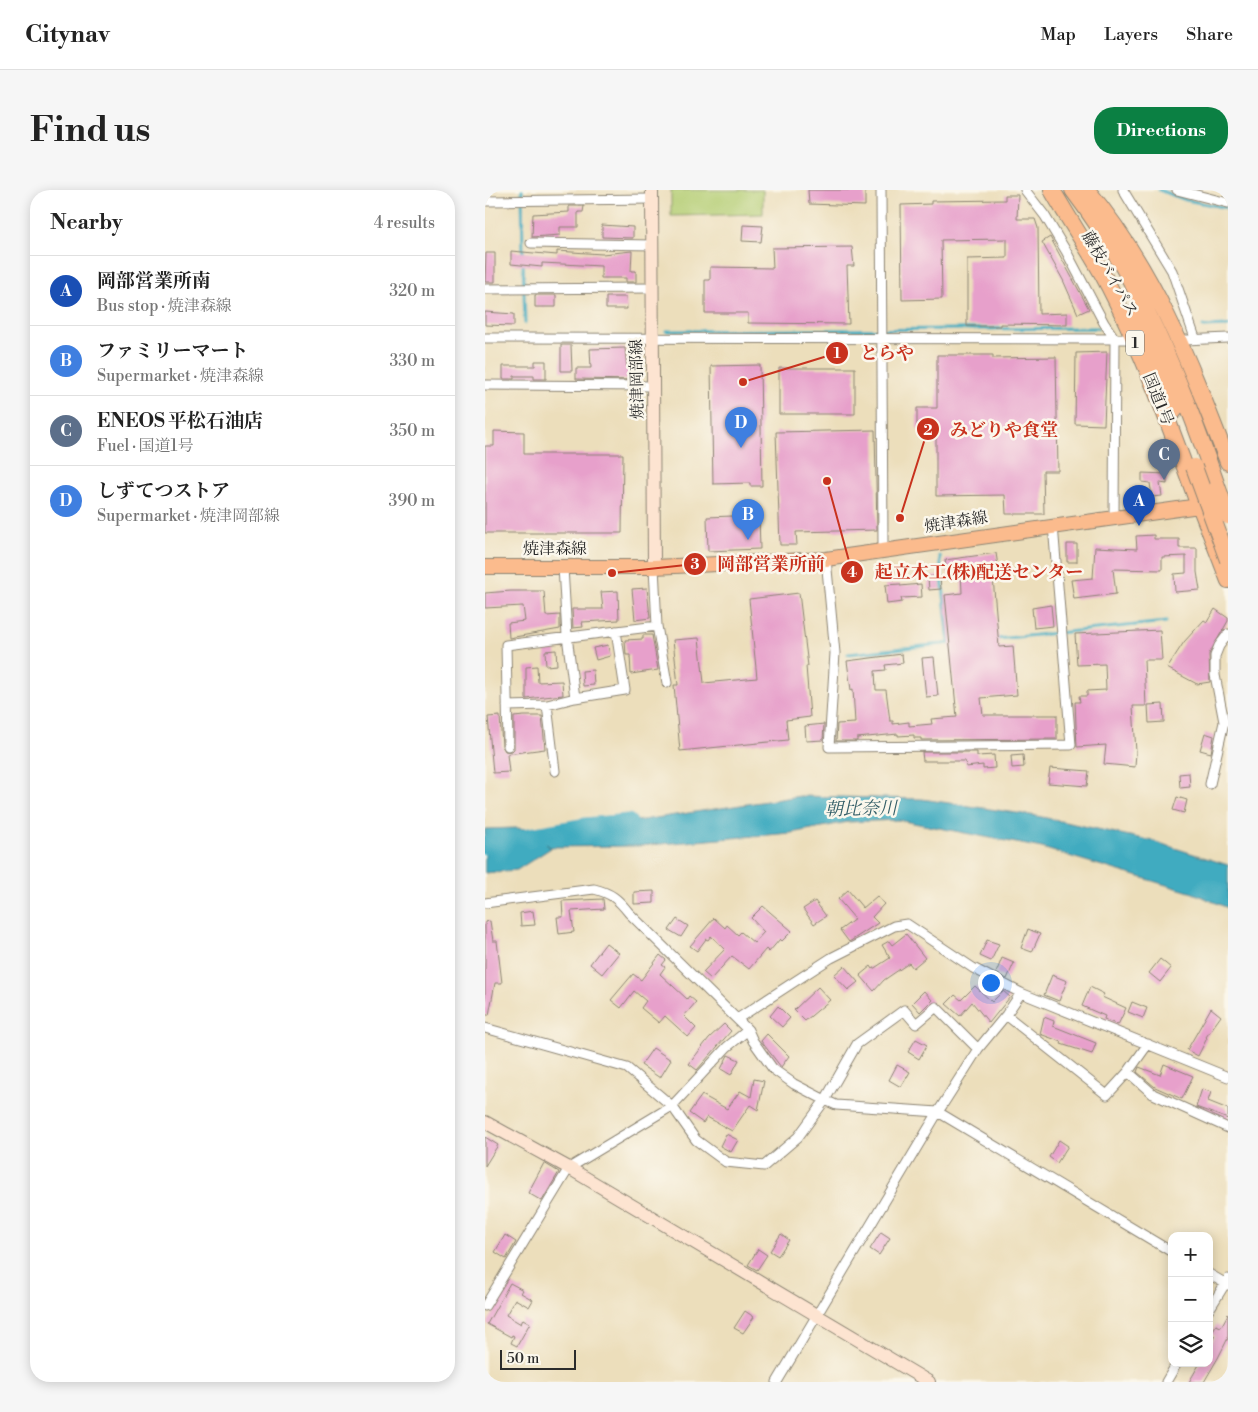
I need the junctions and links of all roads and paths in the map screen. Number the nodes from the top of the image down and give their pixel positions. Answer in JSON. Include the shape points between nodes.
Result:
{"nodes":[{"id":1,"x":881,"y":190,"type":"edge"},
{"id":2,"x":1025,"y":190,"type":"edge"},
{"id":3,"x":1052,"y":190,"type":"edge"},
{"id":4,"x":1056,"y":190,"type":"edge"},
{"id":5,"x":1073,"y":190,"type":"edge"},
{"id":6,"x":1087,"y":190,"type":"edge"},
{"id":7,"x":1123,"y":190,"type":"edge"},
{"id":8,"x":1177,"y":190,"type":"edge"},
{"id":9,"x":652,"y":195,"type":"edge"},
{"id":10,"x":485,"y":201,"type":"edge"},
{"id":11,"x":1228,"y":203,"type":"edge"},
{"id":12,"x":531,"y":243,"type":"dead end"},
{"id":13,"x":653,"y":245,"type":"junction"},
{"id":14,"x":653,"y":288,"type":"junction"},
{"id":15,"x":485,"y":289,"type":"edge"},
{"id":16,"x":652,"y":337,"type":"junction"},
{"id":17,"x":485,"y":338,"type":"edge"},
{"id":18,"x":881,"y":338,"type":"junction"},
{"id":19,"x":1195,"y":338,"type":"junction"},
{"id":20,"x":1228,"y":338,"type":"edge"},
{"id":21,"x":1115,"y":339,"type":"junction"},
{"id":22,"x":1127,"y":339,"type":"dead end"},
{"id":23,"x":1185,"y":340,"type":"dead end"},
{"id":24,"x":485,"y":385,"type":"edge"},
{"id":25,"x":654,"y":386,"type":"junction"},
{"id":26,"x":1228,"y":462,"type":"edge"},
{"id":27,"x":1228,"y":502,"type":"edge"},
{"id":28,"x":1199,"y":506,"type":"junction"},
{"id":29,"x":1228,"y":516,"type":"edge"},
{"id":30,"x":1114,"y":517,"type":"junction"},
{"id":31,"x":1053,"y":526,"type":"junction"},
{"id":32,"x":879,"y":552,"type":"junction"},
{"id":33,"x":826,"y":559,"type":"junction"},
{"id":34,"x":1228,"y":560,"type":"edge"},
{"id":35,"x":485,"y":566,"type":"edge"},
{"id":36,"x":563,"y":567,"type":"junction"},
{"id":37,"x":654,"y":567,"type":"junction"},
{"id":38,"x":1228,"y":583,"type":"edge"},
{"id":39,"x":657,"y":626,"type":"junction"},
{"id":40,"x":616,"y":631,"type":"junction"},
{"id":41,"x":1228,"y":634,"type":"edge"},
{"id":42,"x":567,"y":636,"type":"junction"},
{"id":43,"x":667,"y":683,"type":"dead end"},
{"id":44,"x":575,"y":698,"type":"junction"},
{"id":45,"x":547,"y":705,"type":"junction"},
{"id":46,"x":507,"y":706,"type":"junction"},
{"id":47,"x":1225,"y":736,"type":"edge"},
{"id":48,"x":508,"y":746,"type":"dead end"},
{"id":49,"x":555,"y":771,"type":"dead end"},
{"id":50,"x":1210,"y":784,"type":"dead end"},
{"id":51,"x":485,"y":903,"type":"edge"},
{"id":52,"x":1021,"y":993,"type":"junction"},
{"id":53,"x":1006,"y":1015,"type":"junction"},
{"id":54,"x":737,"y":1018,"type":"junction"},
{"id":55,"x":485,"y":1028,"type":"edge"},
{"id":56,"x":748,"y":1030,"type":"junction"},
{"id":57,"x":1148,"y":1044,"type":"junction"},
{"id":58,"x":978,"y":1048,"type":"junction"},
{"id":59,"x":1128,"y":1072,"type":"junction"},
{"id":60,"x":1228,"y":1077,"type":"edge"},
{"id":61,"x":825,"y":1100,"type":"junction"},
{"id":62,"x":672,"y":1106,"type":"junction"},
{"id":63,"x":938,"y":1112,"type":"junction"},
{"id":64,"x":485,"y":1122,"type":"edge"},
{"id":65,"x":1228,"y":1128,"type":"edge"},
{"id":66,"x":569,"y":1168,"type":"junction"},
{"id":67,"x":1168,"y":1250,"type":"edge"},
{"id":68,"x":1213,"y":1276,"type":"edge"},
{"id":69,"x":1227,"y":1282,"type":"edge"},
{"id":70,"x":1213,"y":1304,"type":"edge"},
{"id":71,"x":485,"y":1306,"type":"edge"},
{"id":72,"x":817,"y":1314,"type":"junction"},
{"id":73,"x":1175,"y":1367,"type":"edge"},
{"id":74,"x":777,"y":1382,"type":"edge"},
{"id":75,"x":929,"y":1382,"type":"edge"},
{"id":76,"x":1166,"y":1382,"type":"edge"}],
"edges":[{"from":1,"to":18,"type":"street"},
{"from":2,"to":21,"type":"street","via":[[1054,230]]},
{"from":3,"to":28,"type":"highway","name":"国道1号","number":"1","via":[[1103,274],[1167,419]]},
{"from":4,"to":34,"type":"highway","name":"藤枝バイパス","number":"1","bridge":true,"via":[[1089,236],[1136,318],[1166,387]]},
{"from":5,"to":29,"type":"highway","name":"藤枝バイパス","number":"1","bridge":true,"via":[[1123,267],[1158,332],[1193,415]]},
{"from":6,"to":26,"type":"highway","via":[[1115,223],[1165,309]]},
{"from":7,"to":19,"type":"street","via":[[1172,271]]},
{"from":8,"to":11,"type":"street"},
{"from":9,"to":10,"type":"street"},
{"from":9,"to":13,"type":"street","name":"焼津岡部線"},
{"from":12,"to":13,"type":"street"},
{"from":13,"to":14,"type":"street","name":"焼津岡部線"},
{"from":14,"to":15,"type":"street"},
{"from":14,"to":16,"type":"street","name":"焼津岡部線"},
{"from":16,"to":17,"type":"street"},
{"from":16,"to":18,"type":"street"},
{"from":16,"to":25,"type":"street","name":"焼津岡部線"},
{"from":18,"to":21,"type":"street"},
{"from":18,"to":32,"type":"street","via":[[883,546]]},
{"from":19,"to":20,"type":"street"},
{"from":19,"to":23,"type":"street"},
{"from":21,"to":22,"type":"street"},
{"from":21,"to":30,"type":"street"},
{"from":24,"to":25,"type":"street"},
{"from":25,"to":37,"type":"street","name":"焼津岡部線"},
{"from":27,"to":28,"type":"street"},
{"from":28,"to":30,"type":"main road","name":"焼津森線"},
{"from":28,"to":38,"type":"main road"},
{"from":30,"to":31,"type":"main road","name":"焼津森線"},
{"from":31,"to":32,"type":"main road","name":"焼津森線"},
{"from":31,"to":33,"type":"street","via":[[1071,745],[829,747],[835,653]]},
{"from":32,"to":33,"type":"main road","name":"焼津森線"},
{"from":33,"to":37,"type":"main road","name":"焼津森線"},
{"from":35,"to":36,"type":"main road","name":"焼津森線"},
{"from":36,"to":37,"type":"main road","name":"焼津森線"},
{"from":36,"to":42,"type":"street"},
{"from":37,"to":39,"type":"street"},
{"from":39,"to":40,"type":"street"},
{"from":39,"to":43,"type":"street"},
{"from":40,"to":42,"type":"street"},
{"from":40,"to":44,"type":"street","via":[[625,690]]},
{"from":41,"to":47,"type":"street","via":[[1215,656]]},
{"from":42,"to":44,"type":"street"},
{"from":42,"to":46,"type":"street","via":[[506,645]]},
{"from":44,"to":45,"type":"street"},
{"from":45,"to":46,"type":"street"},
{"from":45,"to":49,"type":"street"},
{"from":46,"to":48,"type":"street"},
{"from":47,"to":50,"type":"street"},
{"from":51,"to":54,"type":"street","via":[[594,889],[608,892]]},
{"from":52,"to":53,"type":"street"},
{"from":52,"to":54,"type":"street","via":[[973,968],[907,924],[894,926],[831,958]]},
{"from":52,"to":57,"type":"street"},
{"from":53,"to":58,"type":"street"},
{"from":53,"to":59,"type":"street","via":[[1107,1095]]},
{"from":54,"to":56,"type":"street"},
{"from":55,"to":62,"type":"street","via":[[627,1068]]},
{"from":56,"to":61,"type":"street","via":[[773,1069]]},
{"from":56,"to":62,"type":"street","via":[[727,1047]]},
{"from":57,"to":59,"type":"street"},
{"from":57,"to":60,"type":"street"},
{"from":58,"to":61,"type":"street","via":[[936,1007],[916,1024],[904,1010],[857,1044]]},
{"from":58,"to":63,"type":"street"},
{"from":59,"to":65,"type":"street","via":[[1153,1094]]},
{"from":61,"to":62,"type":"street","via":[[798,1137],[764,1166],[726,1162],[696,1140]]},
{"from":61,"to":63,"type":"street","via":[[836,1105]]},
{"from":62,"to":66,"type":"street"},
{"from":63,"to":67,"type":"street"},
{"from":63,"to":72,"type":"street"},
{"from":64,"to":66,"type":"street"},
{"from":66,"to":71,"type":"street"},
{"from":66,"to":72,"type":"street"},
{"from":68,"to":69,"type":"street"},
{"from":69,"to":70,"type":"street"},
{"from":72,"to":74,"type":"street"},
{"from":72,"to":75,"type":"street"},
{"from":73,"to":76,"type":"street"}]}
